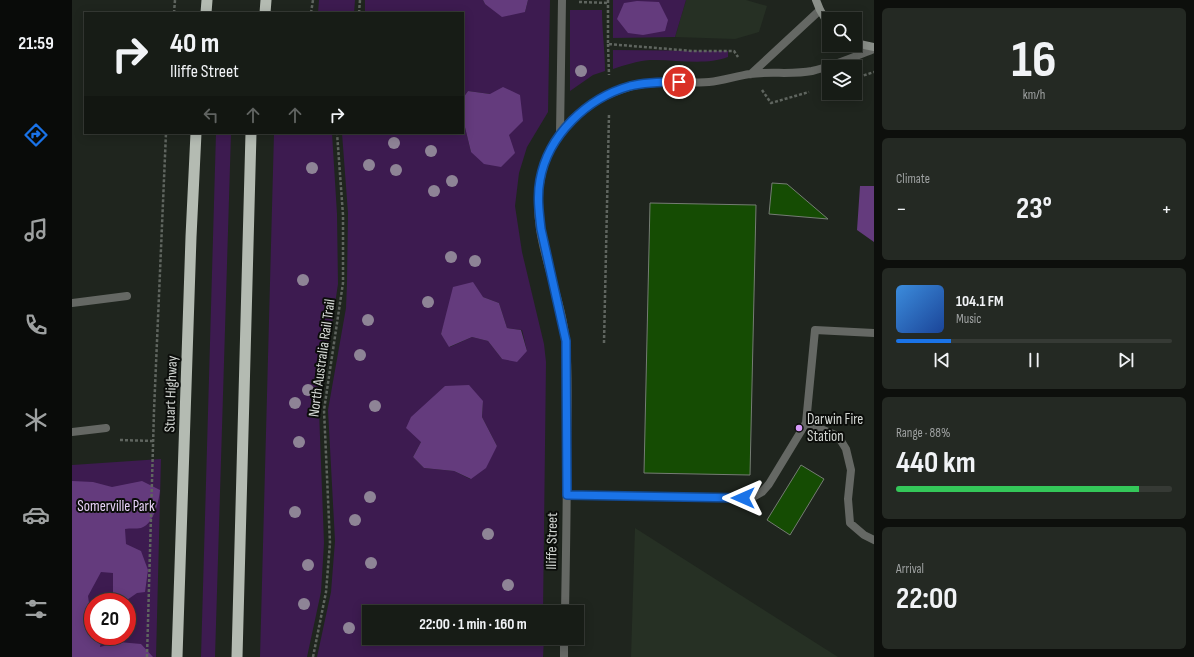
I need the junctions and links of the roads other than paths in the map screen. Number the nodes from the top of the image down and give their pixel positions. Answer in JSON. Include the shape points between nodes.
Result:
{"nodes":[{"id":1,"x":207,"y":0,"type":"edge"},
{"id":2,"x":266,"y":0,"type":"edge"},
{"id":3,"x":562,"y":1,"type":"edge"},
{"id":4,"x":817,"y":3,"type":"edge"},
{"id":5,"x":206,"y":12,"type":"edge"},
{"id":6,"x":265,"y":12,"type":"edge"},
{"id":7,"x":822,"y":12,"type":"edge"},
{"id":8,"x":862,"y":45,"type":"edge"},
{"id":9,"x":874,"y":48,"type":"edge"},
{"id":10,"x":751,"y":74,"type":"junction"},
{"id":11,"x":196,"y":134,"type":"edge"},
{"id":12,"x":251,"y":134,"type":"edge"},
{"id":13,"x":560,"y":134,"type":"junction"},
{"id":14,"x":127,"y":296,"type":"dead end"},
{"id":15,"x":72,"y":302,"type":"edge"},
{"id":16,"x":874,"y":333,"type":"edge"},
{"id":17,"x":806,"y":423,"type":"junction"},
{"id":18,"x":106,"y":428,"type":"road end"},
{"id":19,"x":72,"y":432,"type":"edge"},
{"id":20,"x":567,"y":495,"type":"junction"},
{"id":21,"x":874,"y":540,"type":"edge"},
{"id":22,"x":565,"y":605,"type":"edge"},
{"id":23,"x":564,"y":645,"type":"edge"},
{"id":24,"x":177,"y":657,"type":"edge"},
{"id":25,"x":237,"y":657,"type":"edge"},
{"id":26,"x":564,"y":657,"type":"edge"}],
"edges":[{"from":1,"to":5,"type":"highway"},
{"from":2,"to":6,"type":"highway"},
{"from":3,"to":13,"type":"street"},
{"from":4,"to":7,"type":"main road"},
{"from":4,"to":10,"type":"street","name":"Iliffe Street"},
{"from":8,"to":9,"type":"main road"},
{"from":9,"to":10,"type":"street","name":"Iliffe Street","via":[[810,71]]},
{"from":10,"to":13,"type":"street","name":"Iliffe Street","via":[[716,82],[632,86],[610,94],[577,116]]},
{"from":11,"to":24,"type":"highway","name":"Stuart Highway"},
{"from":12,"to":25,"type":"highway"},
{"from":13,"to":20,"type":"street","name":"Iliffe Street","via":[[547,158],[540,179],[538,210],[566,341]]},
{"from":14,"to":15,"type":"street"},
{"from":16,"to":17,"type":"street","via":[[815,330]]},
{"from":17,"to":20,"type":"street","via":[[769,484],[753,497]]},
{"from":17,"to":21,"type":"street","via":[[838,436],[846,449],[851,470],[848,499],[850,523],[864,536]]},
{"from":18,"to":19,"type":"street"},
{"from":20,"to":22,"type":"street","name":"Iliffe Street"},
{"from":23,"to":26,"type":"street"}]}
